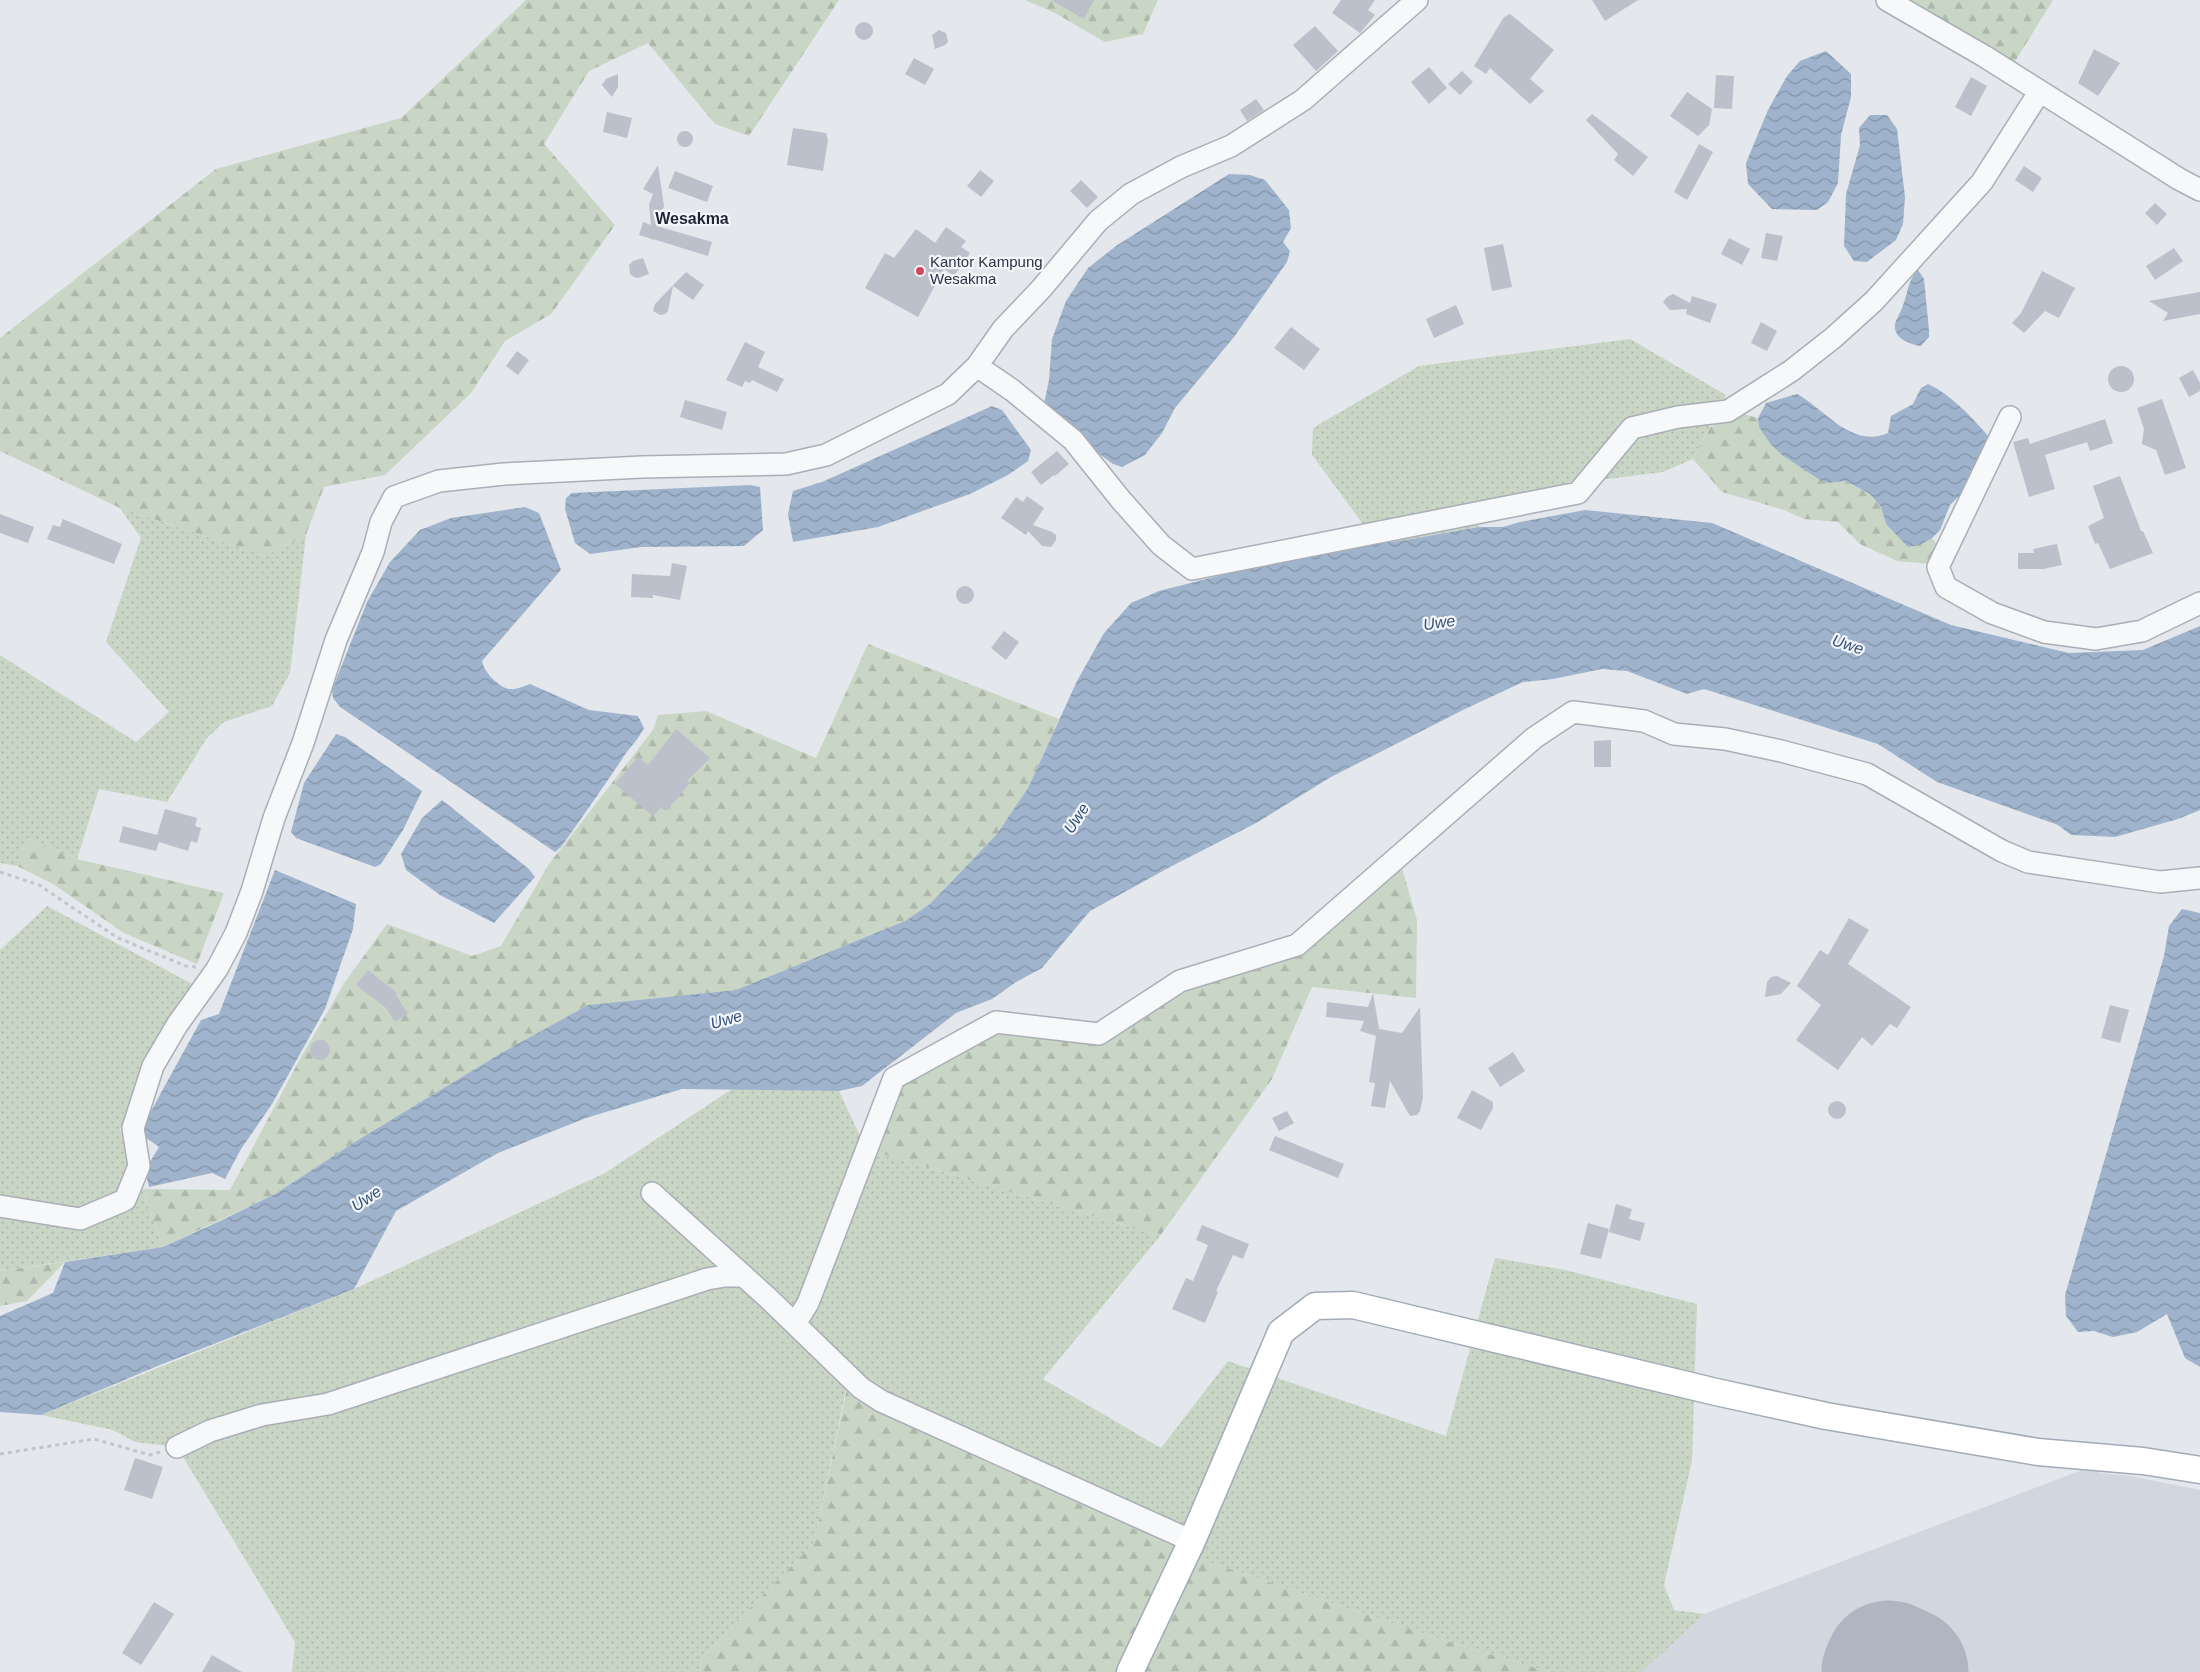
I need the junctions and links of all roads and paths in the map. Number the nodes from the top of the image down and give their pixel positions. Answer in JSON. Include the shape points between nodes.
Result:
{"nodes":[{"id":1,"x":1417,"y":0,"type":"edge"},
{"id":2,"x":1886,"y":0,"type":"edge"},
{"id":3,"x":2040,"y":91,"type":"junction"},
{"id":4,"x":2200,"y":190,"type":"edge"},
{"id":5,"x":977,"y":366,"type":"junction"},
{"id":6,"x":2010,"y":417,"type":"dead end"},
{"id":7,"x":2200,"y":602,"type":"edge"},
{"id":8,"x":0,"y":872,"type":"edge"},
{"id":9,"x":2200,"y":878,"type":"edge"},
{"id":10,"x":217,"y":969,"type":"junction"},
{"id":11,"x":652,"y":1193,"type":"dead end"},
{"id":12,"x":0,"y":1206,"type":"edge"},
{"id":13,"x":744,"y":1276,"type":"junction"},
{"id":14,"x":795,"y":1324,"type":"junction"},
{"id":15,"x":177,"y":1447,"type":"joint"},
{"id":16,"x":0,"y":1454,"type":"edge"},
{"id":17,"x":2200,"y":1470,"type":"edge"},
{"id":18,"x":1192,"y":1541,"type":"junction"},
{"id":19,"x":1130,"y":1672,"type":"edge"}],
"edges":[{"from":1,"to":5,"type":"street","via":[[1303,100],[1231,146],[1181,167],[1131,194],[1098,221],[1003,329]]},
{"from":2,"to":3,"type":"street"},
{"from":3,"to":4,"type":"street"},
{"from":3,"to":5,"type":"street","via":[[1982,182],[1874,301],[1833,338],[1791,371],[1728,411],[1678,417],[1632,428],[1578,493],[1192,569],[1161,545],[1073,440]]},
{"from":5,"to":10,"type":"street","via":[[948,394],[826,455],[786,464],[504,474],[439,481],[394,497],[380,522],[373,552],[336,640],[252,891],[236,933]]},
{"from":6,"to":7,"type":"street","via":[[1938,567],[1946,587],[1992,613],[2044,632],[2096,639],[2142,631]]},
{"from":8,"to":10,"type":"path","via":[[39,885],[118,938],[186,966]]},
{"from":9,"to":14,"type":"street","via":[[2160,882],[2028,862],[2002,851],[1867,774],[1724,739],[1674,734],[1644,720],[1573,712],[1534,738],[1297,945],[1180,981],[1099,1034],[996,1022],[894,1078],[808,1303]]},
{"from":10,"to":12,"type":"street","via":[[153,1066],[133,1128],[139,1166],[125,1200],[80,1219]]},
{"from":11,"to":13,"type":"street"},
{"from":13,"to":14,"type":"street"},
{"from":13,"to":15,"type":"street","via":[[707,1279],[328,1404],[262,1415],[210,1431]]},
{"from":14,"to":18,"type":"street","via":[[861,1388],[881,1401]]},
{"from":15,"to":16,"type":"path","via":[[150,1455],[94,1439]]},
{"from":17,"to":18,"type":"main road","via":[[2143,1461],[2038,1452],[1826,1416],[1353,1305],[1315,1306],[1281,1332]]},
{"from":18,"to":19,"type":"main road"}]}
